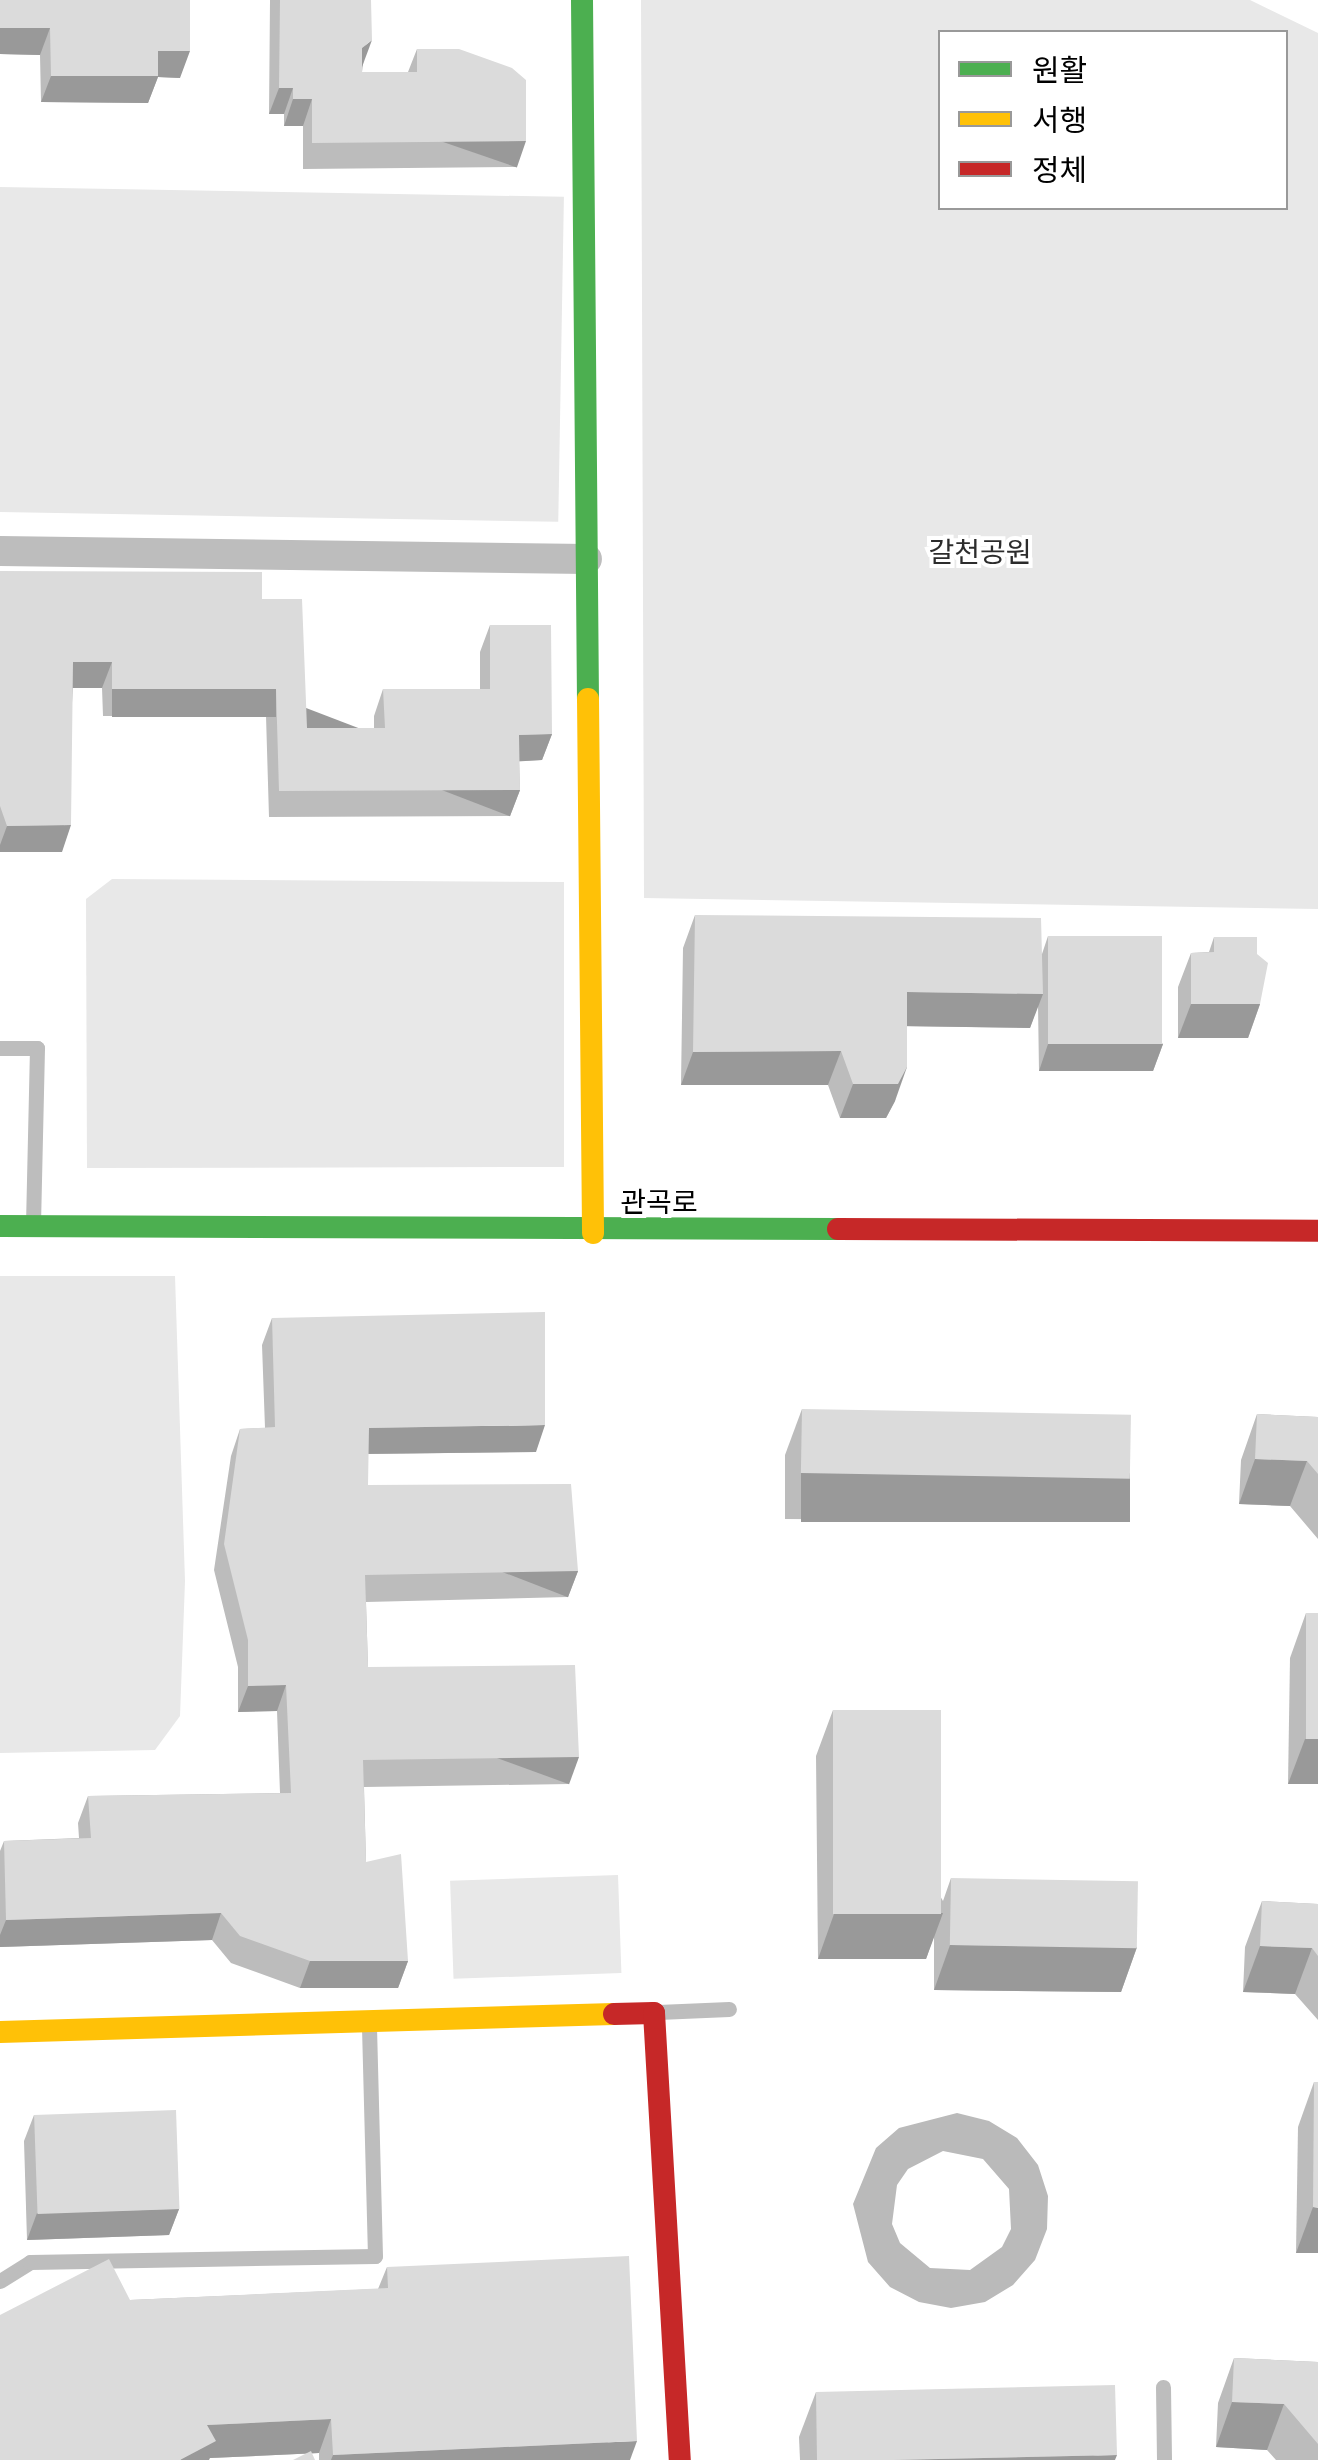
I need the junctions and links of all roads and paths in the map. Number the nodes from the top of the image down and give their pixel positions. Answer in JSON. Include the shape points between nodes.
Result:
{"nodes":[{"id":1,"x":582,"y":0,"type":"edge"},
{"id":2,"x":0,"y":551,"type":"edge"},
{"id":3,"x":587,"y":559,"type":"junction"},
{"id":4,"x":0,"y":1048,"type":"edge"},
{"id":5,"x":0,"y":1226,"type":"edge"},
{"id":6,"x":33,"y":1226,"type":"junction"},
{"id":7,"x":1318,"y":1231,"type":"edge"},
{"id":8,"x":592,"y":1233,"type":"junction"},
{"id":9,"x":729,"y":2009,"type":"dead end"},
{"id":10,"x":654,"y":2013,"type":"junction"},
{"id":11,"x":369,"y":2021,"type":"junction"},
{"id":12,"x":0,"y":2032,"type":"edge"},
{"id":13,"x":0,"y":2281,"type":"edge"},
{"id":14,"x":1163,"y":2388,"type":"dead end"},
{"id":15,"x":680,"y":2460,"type":"edge"},
{"id":16,"x":1164,"y":2460,"type":"edge"}],
"edges":[{"from":1,"to":3,"type":"street"},
{"from":2,"to":3,"type":"street"},
{"from":3,"to":8,"type":"street"},
{"from":4,"to":6,"type":"lane","via":[[37,1048]]},
{"from":5,"to":6,"type":"street","name":"관곡로"},
{"from":6,"to":8,"type":"street","name":"관곡로"},
{"from":7,"to":8,"type":"street","name":"관곡로"},
{"from":9,"to":10,"type":"lane"},
{"from":10,"to":11,"type":"street"},
{"from":10,"to":15,"type":"street"},
{"from":11,"to":12,"type":"street"},
{"from":11,"to":13,"type":"lane","via":[[375,2256],[30,2262]]},
{"from":14,"to":16,"type":"lane"}]}
